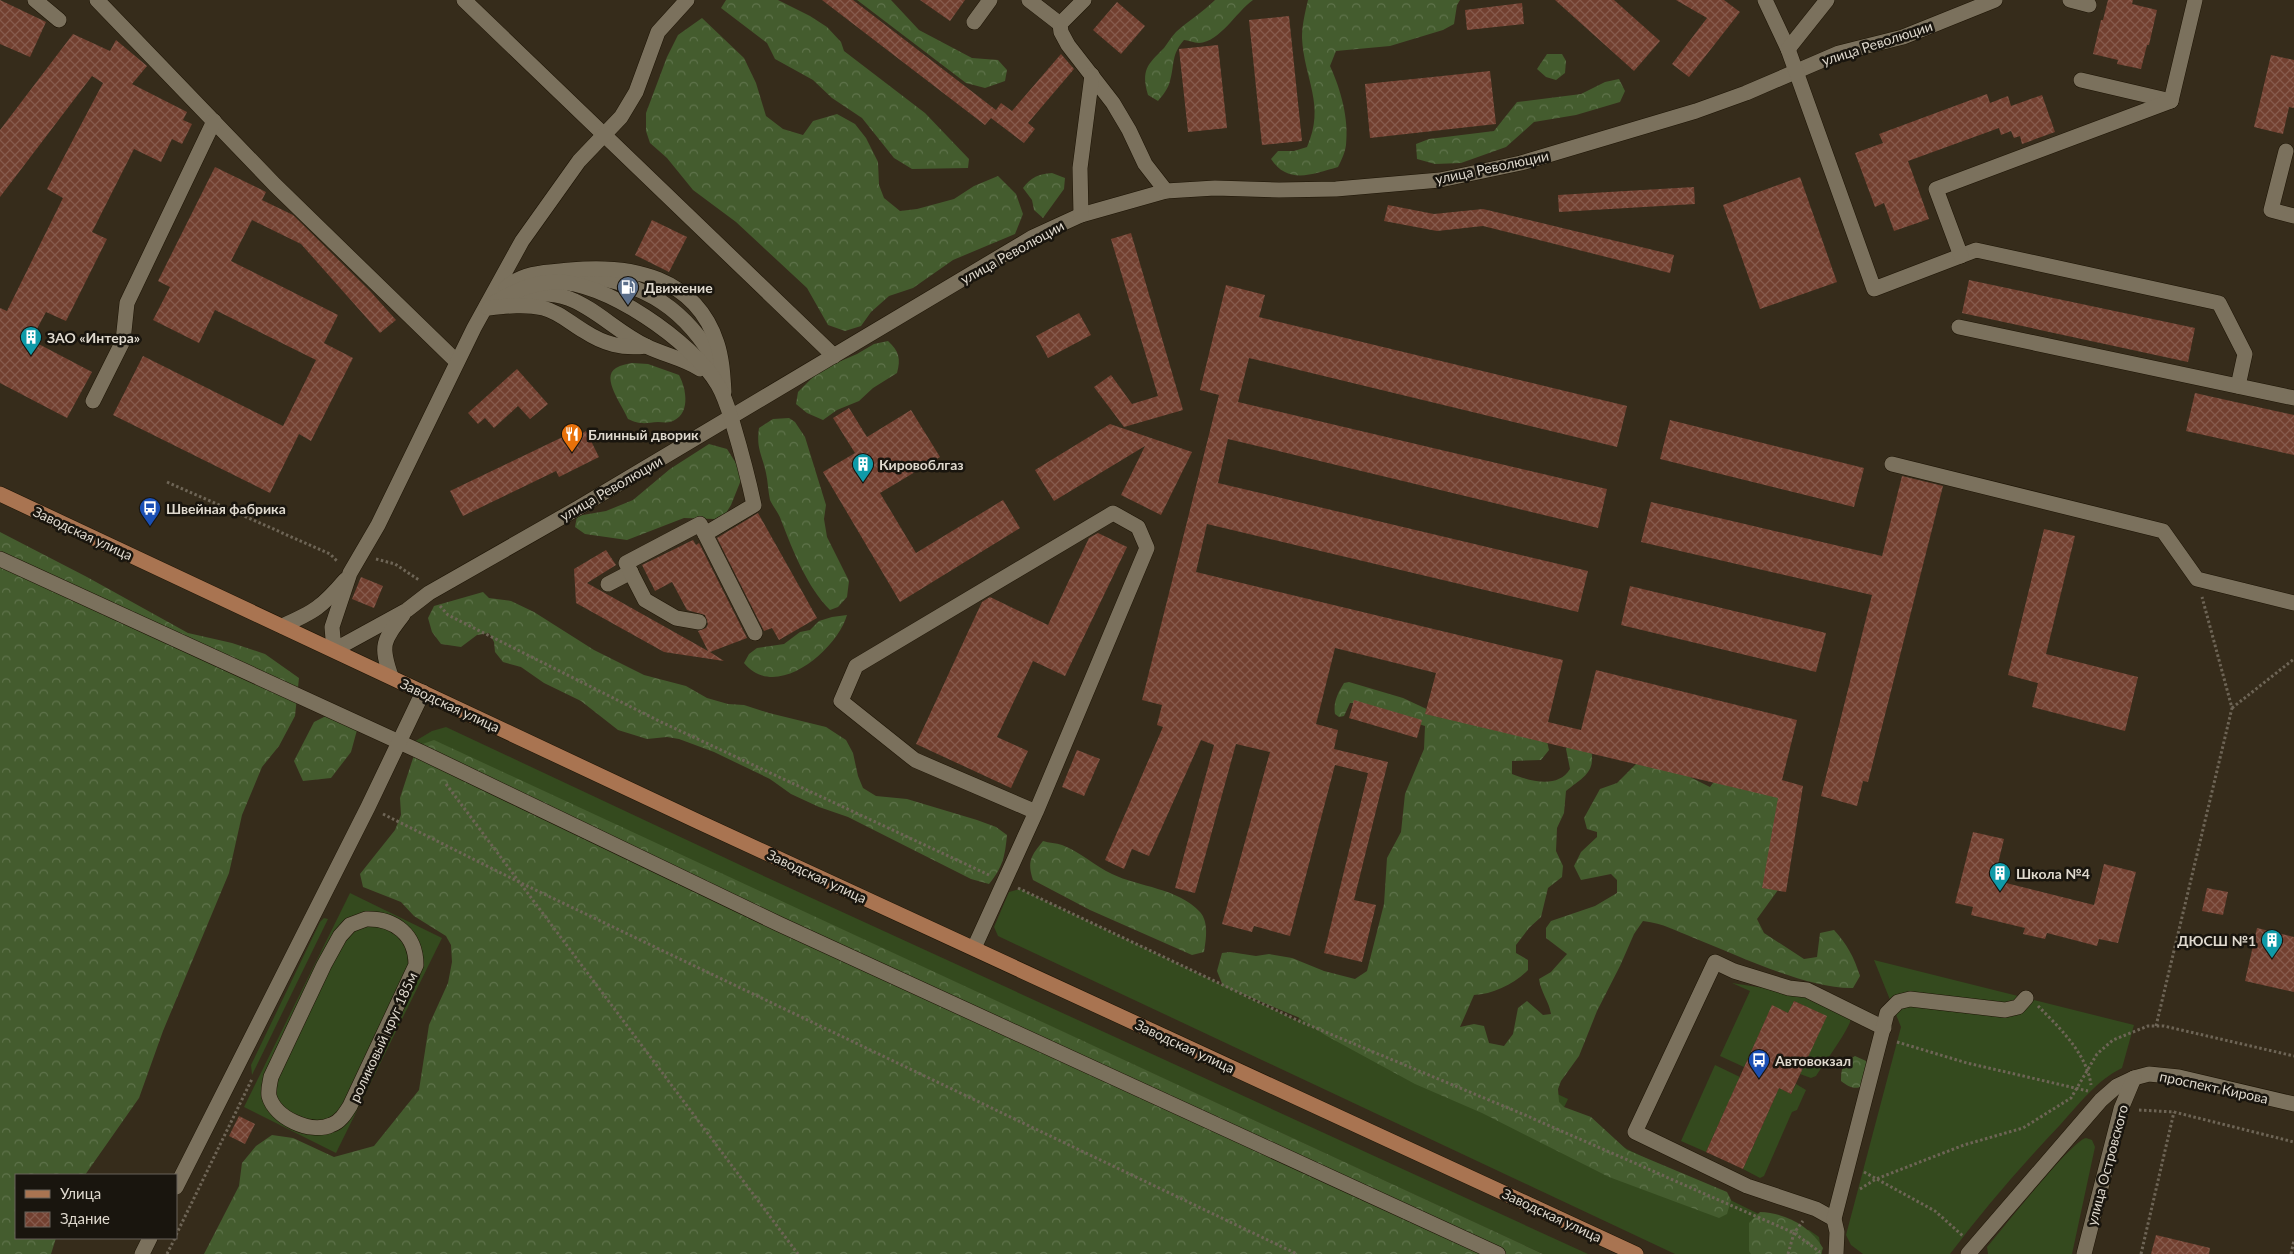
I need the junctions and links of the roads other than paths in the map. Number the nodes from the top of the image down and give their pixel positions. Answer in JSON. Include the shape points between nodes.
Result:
{"nodes":[{"id":1,"x":35,"y":0,"type":"edge"},
{"id":2,"x":97,"y":0,"type":"edge"},
{"id":3,"x":464,"y":0,"type":"edge"},
{"id":4,"x":687,"y":0,"type":"edge"},
{"id":5,"x":990,"y":0,"type":"edge"},
{"id":6,"x":1029,"y":0,"type":"edge"},
{"id":7,"x":1084,"y":0,"type":"edge"},
{"id":8,"x":1765,"y":0,"type":"edge"},
{"id":9,"x":1826,"y":0,"type":"edge"},
{"id":10,"x":1995,"y":0,"type":"edge"},
{"id":11,"x":2070,"y":0,"type":"edge"},
{"id":12,"x":2195,"y":0,"type":"edge"},
{"id":13,"x":2089,"y":4,"type":"dead end"},
{"id":14,"x":59,"y":20,"type":"dead end"},
{"id":15,"x":974,"y":22,"type":"dead end"},
{"id":16,"x":1060,"y":24,"type":"junction"},
{"id":17,"x":1788,"y":49,"type":"junction"},
{"id":18,"x":1796,"y":70,"type":"junction"},
{"id":19,"x":1092,"y":75,"type":"junction"},
{"id":20,"x":2081,"y":80,"type":"dead end"},
{"id":21,"x":2171,"y":101,"type":"junction"},
{"id":22,"x":214,"y":121,"type":"junction"},
{"id":23,"x":604,"y":133,"type":"junction"},
{"id":24,"x":2286,"y":151,"type":"dead end"},
{"id":25,"x":1166,"y":191,"type":"junction"},
{"id":26,"x":1081,"y":215,"type":"junction"},
{"id":27,"x":2294,"y":216,"type":"edge"},
{"id":28,"x":1960,"y":256,"type":"junction"},
{"id":29,"x":485,"y":308,"type":"junction"},
{"id":30,"x":1959,"y":327,"type":"dead end"},
{"id":31,"x":646,"y":346,"type":"junction"},
{"id":32,"x":834,"y":356,"type":"junction"},
{"id":33,"x":458,"y":362,"type":"junction"},
{"id":34,"x":717,"y":376,"type":"junction"},
{"id":35,"x":2238,"y":386,"type":"junction"},
{"id":36,"x":2294,"y":398,"type":"edge"},
{"id":37,"x":93,"y":401,"type":"dead end"},
{"id":38,"x":730,"y":417,"type":"junction"},
{"id":39,"x":1892,"y":464,"type":"dead end"},
{"id":40,"x":0,"y":494,"type":"edge"},
{"id":41,"x":705,"y":534,"type":"junction"},
{"id":42,"x":0,"y":559,"type":"edge"},
{"id":43,"x":631,"y":572,"type":"junction"},
{"id":44,"x":350,"y":573,"type":"junction"},
{"id":45,"x":608,"y":584,"type":"dead end"},
{"id":46,"x":2294,"y":603,"type":"edge"},
{"id":47,"x":407,"y":610,"type":"junction"},
{"id":48,"x":699,"y":622,"type":"dead end"},
{"id":49,"x":282,"y":626,"type":"junction"},
{"id":50,"x":755,"y":633,"type":"dead end"},
{"id":51,"x":334,"y":650,"type":"junction"},
{"id":52,"x":391,"y":676,"type":"junction"},
{"id":53,"x":423,"y":692,"type":"junction"},
{"id":54,"x":400,"y":742,"type":"junction"},
{"id":55,"x":1036,"y":812,"type":"junction"},
{"id":56,"x":366,"y":919,"type":"joint"},
{"id":57,"x":974,"y":948,"type":"junction"},
{"id":58,"x":2031,"y":1001,"type":"road end"},
{"id":59,"x":1884,"y":1028,"type":"junction"},
{"id":60,"x":2134,"y":1078,"type":"junction"},
{"id":61,"x":2294,"y":1104,"type":"edge"},
{"id":62,"x":178,"y":1183,"type":"edge"},
{"id":63,"x":1834,"y":1219,"type":"junction"},
{"id":64,"x":150,"y":1239,"type":"edge"},
{"id":65,"x":142,"y":1254,"type":"edge"},
{"id":66,"x":1498,"y":1254,"type":"edge"},
{"id":67,"x":1636,"y":1254,"type":"edge"},
{"id":68,"x":1836,"y":1254,"type":"edge"},
{"id":69,"x":1968,"y":1254,"type":"edge"},
{"id":70,"x":2084,"y":1254,"type":"edge"}],
"edges":[{"from":1,"to":14,"type":"street"},
{"from":2,"to":22,"type":"street"},
{"from":3,"to":23,"type":"street"},
{"from":4,"to":23,"type":"street","via":[[658,32],[636,92],[620,117]]},
{"from":5,"to":15,"type":"street"},
{"from":6,"to":16,"type":"street"},
{"from":7,"to":16,"type":"street"},
{"from":8,"to":17,"type":"street"},
{"from":9,"to":17,"type":"street"},
{"from":10,"to":18,"type":"street","name":"улица Революции","via":[[1903,37],[1839,53]]},
{"from":11,"to":13,"type":"street"},
{"from":12,"to":21,"type":"street"},
{"from":16,"to":19,"type":"street","via":[[1068,45]]},
{"from":17,"to":18,"type":"street"},
{"from":18,"to":25,"type":"street","name":"улица Революции","via":[[1696,112],[1616,137],[1521,163],[1440,180],[1336,189]]},
{"from":18,"to":28,"type":"street","via":[[1874,290]]},
{"from":19,"to":25,"type":"street","via":[[1130,130],[1145,164]]},
{"from":19,"to":26,"type":"street","via":[[1080,168]]},
{"from":20,"to":21,"type":"street"},
{"from":21,"to":28,"type":"street","via":[[1936,190]]},
{"from":22,"to":33,"type":"street","via":[[275,185]]},
{"from":22,"to":37,"type":"street","via":[[127,303],[123,341]]},
{"from":23,"to":29,"type":"street","via":[[579,161],[522,241]]},
{"from":23,"to":32,"type":"street"},
{"from":24,"to":27,"type":"street","via":[[2271,210]]},
{"from":25,"to":26,"type":"street","name":"улица Революции"},
{"from":26,"to":32,"type":"street","name":"улица Революции","via":[[1033,238]]},
{"from":28,"to":35,"type":"street","via":[[1976,250],[2219,303],[2244,354]]},
{"from":29,"to":31,"type":"street","via":[[543,308],[611,344],[627,348]]},
{"from":29,"to":31,"type":"street","via":[[526,295],[552,295],[578,301]]},
{"from":29,"to":33,"type":"street"},
{"from":29,"to":34,"type":"street","via":[[512,292],[536,284],[577,285],[616,299],[648,319]]},
{"from":29,"to":34,"type":"street","via":[[512,282],[528,275],[555,271],[636,287],[666,304],[688,322],[698,335]]},
{"from":30,"to":35,"type":"street"},
{"from":31,"to":34,"type":"street"},
{"from":32,"to":38,"type":"street","name":"улица Революции"},
{"from":33,"to":44,"type":"street","via":[[378,525]]},
{"from":34,"to":38,"type":"street"},
{"from":35,"to":36,"type":"street"},
{"from":38,"to":41,"type":"street","via":[[747,469],[754,505]]},
{"from":38,"to":47,"type":"street","name":"улица Революции","via":[[428,593]]},
{"from":39,"to":46,"type":"street","via":[[2162,531],[2197,579]]},
{"from":40,"to":49,"type":"main road","name":"Заводская улица"},
{"from":41,"to":43,"type":"street","via":[[700,524],[684,532],[626,563]]},
{"from":41,"to":50,"type":"street"},
{"from":42,"to":54,"type":"street"},
{"from":43,"to":45,"type":"street"},
{"from":43,"to":48,"type":"street","via":[[645,600],[676,618]]},
{"from":44,"to":49,"type":"street","via":[[314,612]]},
{"from":44,"to":51,"type":"street","via":[[332,627]]},
{"from":47,"to":51,"type":"street","name":"улица Революции"},
{"from":47,"to":52,"type":"street","via":[[389,632],[383,647]]},
{"from":49,"to":51,"type":"main road","name":"Заводская улица"},
{"from":51,"to":52,"type":"main road","name":"Заводская улица"},
{"from":52,"to":53,"type":"main road","name":"Заводская улица"},
{"from":53,"to":54,"type":"street"},
{"from":53,"to":57,"type":"main road","name":"Заводская улица"},
{"from":54,"to":62,"type":"street"},
{"from":54,"to":66,"type":"street","via":[[779,924]]},
{"from":55,"to":55,"type":"street","via":[[1147,548],[1138,526],[1113,513],[856,666],[841,701],[914,760]]},
{"from":55,"to":57,"type":"street"},
{"from":56,"to":56,"type":"street","name":"роликовый круг 185м","via":[[350,925],[340,936],[271,1076],[269,1093],[272,1104],[304,1126],[319,1128],[332,1125],[344,1115],[416,965],[412,943],[402,930],[382,920]]},
{"from":57,"to":67,"type":"main road","name":"Заводская улица"},
{"from":58,"to":59,"type":"street","via":[[2006,1010],[1910,999],[1892,1006]]},
{"from":59,"to":63,"type":"street"},
{"from":59,"to":63,"type":"street","via":[[1807,990],[1780,985],[1715,962],[1634,1132],[1747,1186],[1816,1209]]},
{"from":60,"to":61,"type":"street","name":"проспект Кирова","via":[[2149,1074],[2179,1077]]},
{"from":60,"to":69,"type":"street","via":[[2117,1086],[2101,1100]]},
{"from":60,"to":70,"type":"street","name":"улица Островского","via":[[2121,1108]]},
{"from":63,"to":68,"type":"street"},
{"from":64,"to":65,"type":"street"}]}
